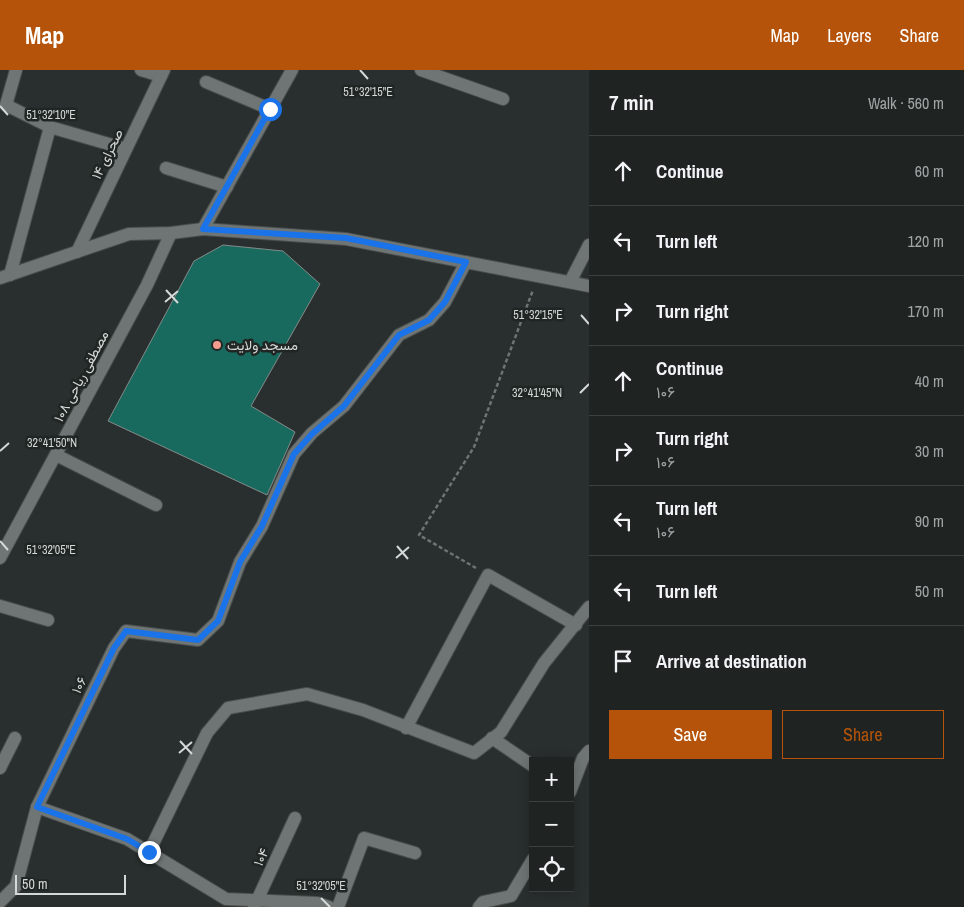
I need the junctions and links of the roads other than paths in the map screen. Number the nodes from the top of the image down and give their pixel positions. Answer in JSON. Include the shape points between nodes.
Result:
{"nodes":[{"id":1,"x":16,"y":70,"type":"edge"},
{"id":2,"x":141,"y":70,"type":"edge"},
{"id":3,"x":292,"y":70,"type":"edge"},
{"id":4,"x":421,"y":70,"type":"edge"},
{"id":5,"x":162,"y":73,"type":"edge"},
{"id":6,"x":206,"y":82,"type":"dead end"},
{"id":7,"x":503,"y":99,"type":"dead end"},
{"id":8,"x":270,"y":109,"type":"junction"},
{"id":9,"x":50,"y":127,"type":"junction"},
{"id":10,"x":126,"y":148,"type":"junction"},
{"id":11,"x":166,"y":168,"type":"dead end"},
{"id":12,"x":227,"y":187,"type":"junction"},
{"id":13,"x":203,"y":229,"type":"junction"},
{"id":14,"x":171,"y":233,"type":"junction"},
{"id":15,"x":589,"y":244,"type":"edge"},
{"id":16,"x":77,"y":252,"type":"junction"},
{"id":17,"x":466,"y":262,"type":"junction"},
{"id":18,"x":5,"y":276,"type":"edge"},
{"id":19,"x":570,"y":282,"type":"junction"},
{"id":20,"x":589,"y":286,"type":"edge"},
{"id":21,"x":56,"y":455,"type":"junction"},
{"id":22,"x":156,"y":506,"type":"dead end"},
{"id":23,"x":0,"y":558,"type":"edge"},
{"id":24,"x":0,"y":606,"type":"edge"},
{"id":25,"x":589,"y":607,"type":"edge"},
{"id":26,"x":48,"y":620,"type":"dead end"},
{"id":27,"x":576,"y":625,"type":"junction"},
{"id":28,"x":406,"y":728,"type":"junction"},
{"id":29,"x":15,"y":738,"type":"dead end"},
{"id":30,"x":492,"y":738,"type":"junction"},
{"id":31,"x":589,"y":751,"type":"edge"},
{"id":32,"x":529,"y":763,"type":"edge"},
{"id":33,"x":0,"y":768,"type":"edge"},
{"id":34,"x":574,"y":781,"type":"edge"},
{"id":35,"x":37,"y":807,"type":"junction"},
{"id":36,"x":295,"y":818,"type":"dead end"},
{"id":37,"x":149,"y":852,"type":"junction"},
{"id":38,"x":415,"y":853,"type":"dead end"},
{"id":39,"x":529,"y":866,"type":"edge"},
{"id":40,"x":0,"y":902,"type":"edge"},
{"id":41,"x":256,"y":904,"type":"edge"},
{"id":42,"x":329,"y":907,"type":"edge"},
{"id":43,"x":338,"y":907,"type":"edge"},
{"id":44,"x":480,"y":907,"type":"edge"}],
"edges":[{"from":1,"to":9,"type":"street","via":[[6,105]]},
{"from":2,"to":5,"type":"street"},
{"from":3,"to":8,"type":"street"},
{"from":4,"to":7,"type":"street"},
{"from":5,"to":10,"type":"street","name":"صحرای ۱۴"},
{"from":6,"to":8,"type":"street"},
{"from":8,"to":12,"type":"street"},
{"from":9,"to":10,"type":"street"},
{"from":9,"to":18,"type":"street"},
{"from":10,"to":16,"type":"street","name":"صحرای ۱۴"},
{"from":11,"to":12,"type":"street"},
{"from":12,"to":13,"type":"street"},
{"from":13,"to":14,"type":"street"},
{"from":13,"to":17,"type":"street","via":[[346,238]]},
{"from":14,"to":16,"type":"street","via":[[129,234]]},
{"from":14,"to":21,"type":"street","name":"مصطفی ریاحی ۱۰۸","via":[[147,285]]},
{"from":15,"to":19,"type":"street"},
{"from":16,"to":18,"type":"street"},
{"from":17,"to":19,"type":"street"},
{"from":17,"to":35,"type":"street","name":"۱۰۶","via":[[445,302],[429,320],[399,335],[344,406],[294,454],[262,526],[240,562],[218,621],[198,640],[126,631],[114,648]]},
{"from":19,"to":20,"type":"street"},
{"from":21,"to":22,"type":"street"},
{"from":21,"to":23,"type":"street","name":"مصطفی ریاحی ۱۰۸"},
{"from":24,"to":26,"type":"street"},
{"from":25,"to":27,"type":"street"},
{"from":27,"to":28,"type":"street","via":[[488,575]]},
{"from":27,"to":30,"type":"street","via":[[544,663],[501,732]]},
{"from":28,"to":30,"type":"street","via":[[474,753]]},
{"from":28,"to":37,"type":"street","via":[[363,710],[307,694],[228,708],[206,733]]},
{"from":29,"to":33,"type":"street"},
{"from":30,"to":32,"type":"street"},
{"from":31,"to":34,"type":"street"},
{"from":35,"to":37,"type":"street","via":[[127,839]]},
{"from":35,"to":40,"type":"street","name":"۱۰۶","via":[[16,886]]},
{"from":36,"to":41,"type":"street","name":"۱۰۴"},
{"from":37,"to":41,"type":"street","via":[[226,899]]},
{"from":38,"to":43,"type":"street","via":[[364,838]]},
{"from":39,"to":44,"type":"street","via":[[511,896],[483,902]]},
{"from":41,"to":42,"type":"street","via":[[317,903]]}]}
